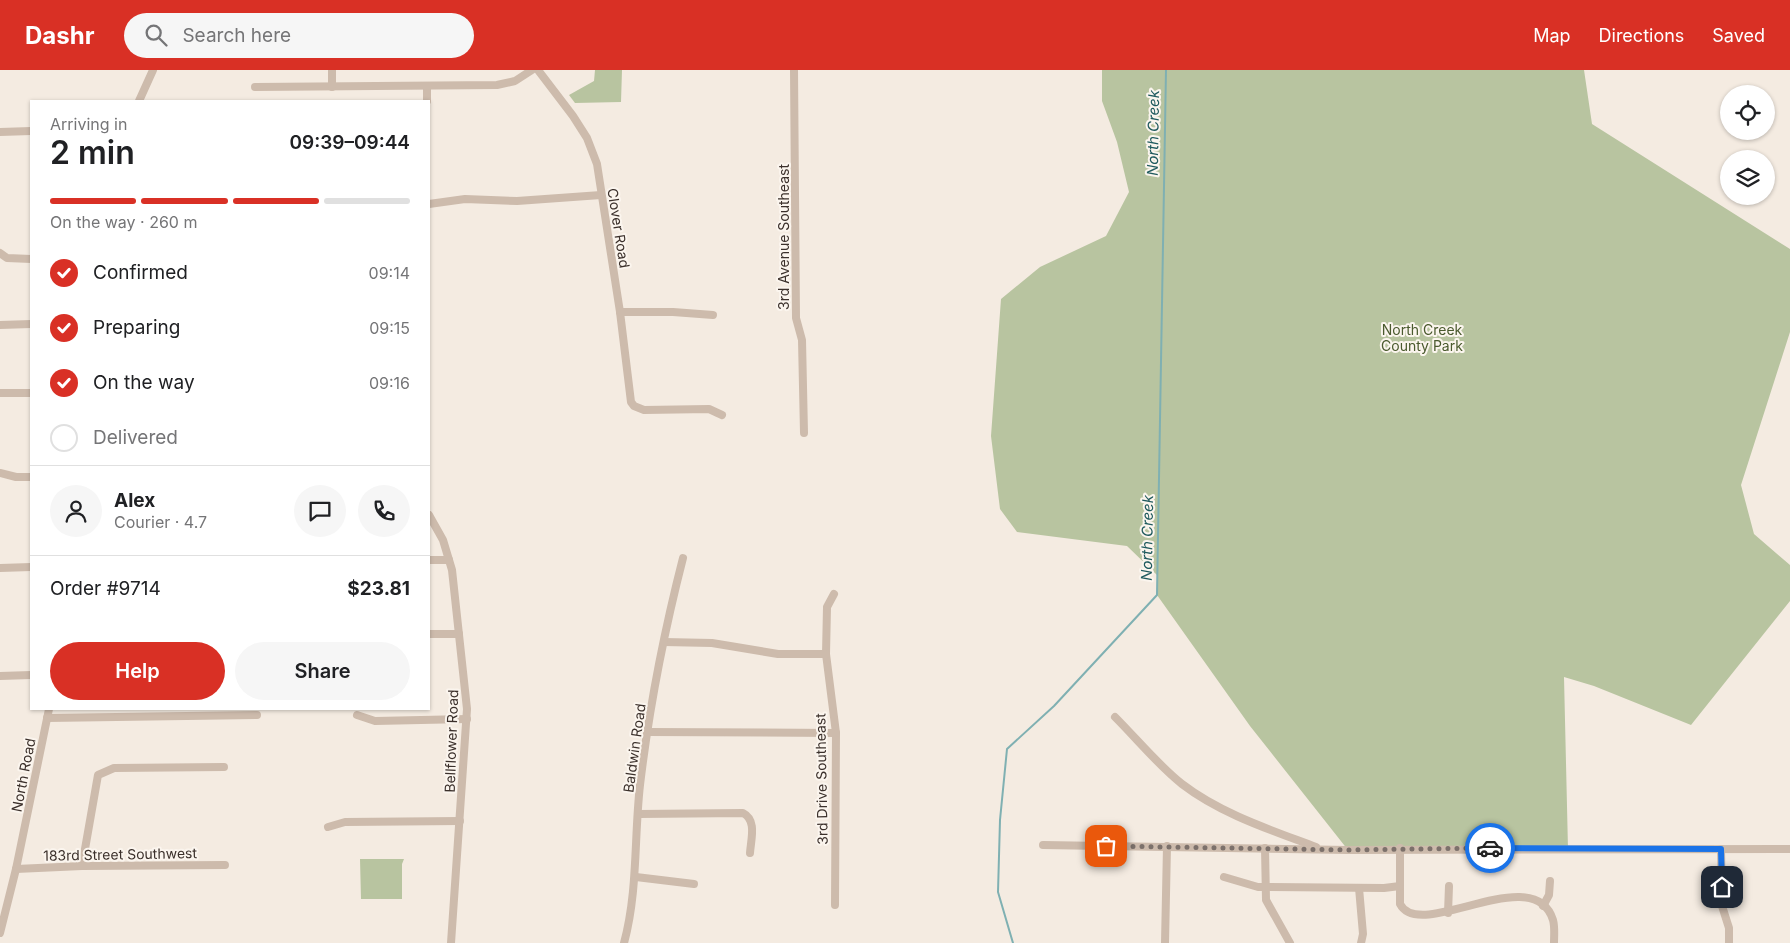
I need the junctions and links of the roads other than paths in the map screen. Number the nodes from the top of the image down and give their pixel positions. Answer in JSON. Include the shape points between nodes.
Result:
{"nodes":[{"id":1,"x":153,"y":70,"type":"edge"},
{"id":2,"x":332,"y":70,"type":"edge"},
{"id":3,"x":532,"y":70,"type":"edge"},
{"id":4,"x":538,"y":70,"type":"edge"},
{"id":5,"x":794,"y":70,"type":"edge"},
{"id":6,"x":426,"y":86,"type":"junction"},
{"id":7,"x":255,"y":87,"type":"dead end"},
{"id":8,"x":332,"y":87,"type":"junction"},
{"id":9,"x":139,"y":100,"type":"edge"},
{"id":10,"x":427,"y":100,"type":"edge"},
{"id":11,"x":30,"y":131,"type":"edge"},
{"id":12,"x":0,"y":132,"type":"edge"},
{"id":13,"x":601,"y":195,"type":"junction"},
{"id":14,"x":430,"y":204,"type":"edge"},
{"id":15,"x":0,"y":253,"type":"edge"},
{"id":16,"x":30,"y":259,"type":"edge"},
{"id":17,"x":620,"y":312,"type":"junction"},
{"id":18,"x":713,"y":315,"type":"dead end"},
{"id":19,"x":30,"y":324,"type":"edge"},
{"id":20,"x":0,"y":325,"type":"edge"},
{"id":21,"x":30,"y":392,"type":"edge"},
{"id":22,"x":0,"y":393,"type":"edge"},
{"id":23,"x":722,"y":415,"type":"dead end"},
{"id":24,"x":804,"y":433,"type":"dead end"},
{"id":25,"x":0,"y":473,"type":"edge"},
{"id":26,"x":30,"y":477,"type":"edge"},
{"id":27,"x":430,"y":517,"type":"edge"},
{"id":28,"x":683,"y":558,"type":"dead end"},
{"id":29,"x":430,"y":560,"type":"edge"},
{"id":30,"x":449,"y":560,"type":"junction"},
{"id":31,"x":30,"y":567,"type":"edge"},
{"id":32,"x":0,"y":568,"type":"edge"},
{"id":33,"x":834,"y":594,"type":"dead end"},
{"id":34,"x":430,"y":634,"type":"edge"},
{"id":35,"x":459,"y":634,"type":"junction"},
{"id":36,"x":664,"y":642,"type":"junction"},
{"id":37,"x":826,"y":654,"type":"junction"},
{"id":38,"x":0,"y":676,"type":"edge"},
{"id":39,"x":30,"y":676,"type":"edge"},
{"id":40,"x":49,"y":710,"type":"edge"},
{"id":41,"x":257,"y":715,"type":"dead end"},
{"id":42,"x":357,"y":715,"type":"dead end"},
{"id":43,"x":1115,"y":717,"type":"dead end"},
{"id":44,"x":47,"y":718,"type":"junction"},
{"id":45,"x":467,"y":719,"type":"junction"},
{"id":46,"x":648,"y":732,"type":"junction"},
{"id":47,"x":836,"y":733,"type":"junction"},
{"id":48,"x":224,"y":768,"type":"dead end"},
{"id":49,"x":639,"y":814,"type":"junction"},
{"id":50,"x":460,"y":821,"type":"junction"},
{"id":51,"x":328,"y":827,"type":"dead end"},
{"id":52,"x":1043,"y":845,"type":"dead end"},
{"id":53,"x":1167,"y":846,"type":"junction"},
{"id":54,"x":1266,"y":848,"type":"junction"},
{"id":55,"x":1400,"y":848,"type":"junction"},
{"id":56,"x":1320,"y":849,"type":"junction"},
{"id":57,"x":1721,"y":849,"type":"junction"},
{"id":58,"x":1790,"y":849,"type":"edge"},
{"id":59,"x":750,"y":853,"type":"dead end"},
{"id":60,"x":225,"y":865,"type":"dead end"},
{"id":61,"x":82,"y":866,"type":"junction"},
{"id":62,"x":16,"y":869,"type":"junction"},
{"id":63,"x":636,"y":877,"type":"junction"},
{"id":64,"x":1224,"y":877,"type":"dead end"},
{"id":65,"x":1550,"y":881,"type":"dead end"},
{"id":66,"x":694,"y":884,"type":"dead end"},
{"id":67,"x":1400,"y":886,"type":"junction"},
{"id":68,"x":1448,"y":886,"type":"dead end"},
{"id":69,"x":1266,"y":887,"type":"junction"},
{"id":70,"x":1360,"y":888,"type":"junction"},
{"id":71,"x":1541,"y":904,"type":"junction"},
{"id":72,"x":835,"y":905,"type":"dead end"},
{"id":73,"x":1448,"y":913,"type":"junction"},
{"id":74,"x":0,"y":932,"type":"edge"},
{"id":75,"x":451,"y":943,"type":"edge"},
{"id":76,"x":624,"y":943,"type":"edge"},
{"id":77,"x":1165,"y":943,"type":"edge"},
{"id":78,"x":1290,"y":943,"type":"edge"},
{"id":79,"x":1360,"y":943,"type":"edge"},
{"id":80,"x":1554,"y":943,"type":"edge"},
{"id":81,"x":1729,"y":943,"type":"edge"}],
"edges":[{"from":1,"to":9,"type":"street"},
{"from":2,"to":8,"type":"street"},
{"from":3,"to":6,"type":"street","via":[[506,84]]},
{"from":4,"to":13,"type":"street","name":"Clover Road","via":[[586,138],[597,164]]},
{"from":5,"to":24,"type":"street","name":"3rd Avenue Southeast","via":[[796,318],[802,340]]},
{"from":6,"to":8,"type":"street"},
{"from":6,"to":10,"type":"street"},
{"from":7,"to":8,"type":"street"},
{"from":11,"to":12,"type":"street"},
{"from":13,"to":14,"type":"street","via":[[517,201],[465,199]]},
{"from":13,"to":17,"type":"street","name":"Clover Road"},
{"from":15,"to":16,"type":"street","via":[[7,258]]},
{"from":17,"to":18,"type":"street"},
{"from":17,"to":23,"type":"street","name":"Clover Road","via":[[629,397],[634,406],[644,410],[709,409]]},
{"from":19,"to":20,"type":"street"},
{"from":21,"to":22,"type":"street"},
{"from":25,"to":26,"type":"street"},
{"from":27,"to":30,"type":"street","name":"Bellflower Road","via":[[443,540]]},
{"from":28,"to":36,"type":"street","name":"Baldwin Road"},
{"from":29,"to":30,"type":"street"},
{"from":30,"to":35,"type":"street","name":"Bellflower Road"},
{"from":31,"to":32,"type":"street"},
{"from":33,"to":37,"type":"street","name":"3rd Drive Southeast","via":[[827,607]]},
{"from":34,"to":35,"type":"street"},
{"from":35,"to":45,"type":"street","name":"Bellflower Road"},
{"from":36,"to":37,"type":"street","via":[[712,643],[778,654]]},
{"from":36,"to":46,"type":"street","name":"Baldwin Road"},
{"from":37,"to":47,"type":"street","name":"3rd Drive Southeast"},
{"from":38,"to":39,"type":"street"},
{"from":40,"to":44,"type":"street","name":"North Road"},
{"from":41,"to":44,"type":"street"},
{"from":42,"to":45,"type":"street","via":[[375,721]]},
{"from":43,"to":56,"type":"street","via":[[1181,783],[1206,801]]},
{"from":44,"to":62,"type":"street","name":"North Road"},
{"from":45,"to":50,"type":"street","name":"Bellflower Road"},
{"from":46,"to":47,"type":"street"},
{"from":46,"to":49,"type":"street","name":"Baldwin Road"},
{"from":47,"to":72,"type":"street","name":"3rd Drive Southeast"},
{"from":48,"to":61,"type":"street","via":[[114,768],[98,775]]},
{"from":49,"to":59,"type":"street","via":[[743,813],[752,821]]},
{"from":49,"to":63,"type":"street","name":"Baldwin Road"},
{"from":50,"to":51,"type":"street","via":[[345,822]]},
{"from":50,"to":75,"type":"street","name":"Bellflower Road"},
{"from":52,"to":53,"type":"street"},
{"from":53,"to":54,"type":"street"},
{"from":53,"to":77,"type":"street"},
{"from":54,"to":56,"type":"street"},
{"from":54,"to":69,"type":"street"},
{"from":55,"to":56,"type":"street"},
{"from":55,"to":57,"type":"street"},
{"from":55,"to":67,"type":"street"},
{"from":57,"to":58,"type":"street"},
{"from":57,"to":81,"type":"street","via":[[1722,906],[1729,928]]},
{"from":60,"to":61,"type":"street","name":"183rd Street Southwest"},
{"from":61,"to":62,"type":"street","name":"183rd Street Southwest"},
{"from":62,"to":74,"type":"street","name":"North Road"},
{"from":63,"to":66,"type":"street"},
{"from":63,"to":76,"type":"street","name":"Baldwin Road"},
{"from":64,"to":69,"type":"street","via":[[1238,883]]},
{"from":65,"to":71,"type":"street","via":[[1550,895]]},
{"from":67,"to":70,"type":"street"},
{"from":67,"to":73,"type":"street","via":[[1403,911],[1422,915]]},
{"from":68,"to":73,"type":"street"},
{"from":69,"to":70,"type":"street"},
{"from":69,"to":78,"type":"street","via":[[1271,913]]},
{"from":70,"to":79,"type":"street"},
{"from":71,"to":73,"type":"street","via":[[1511,898]]},
{"from":71,"to":80,"type":"street","via":[[1554,921]]}]}
